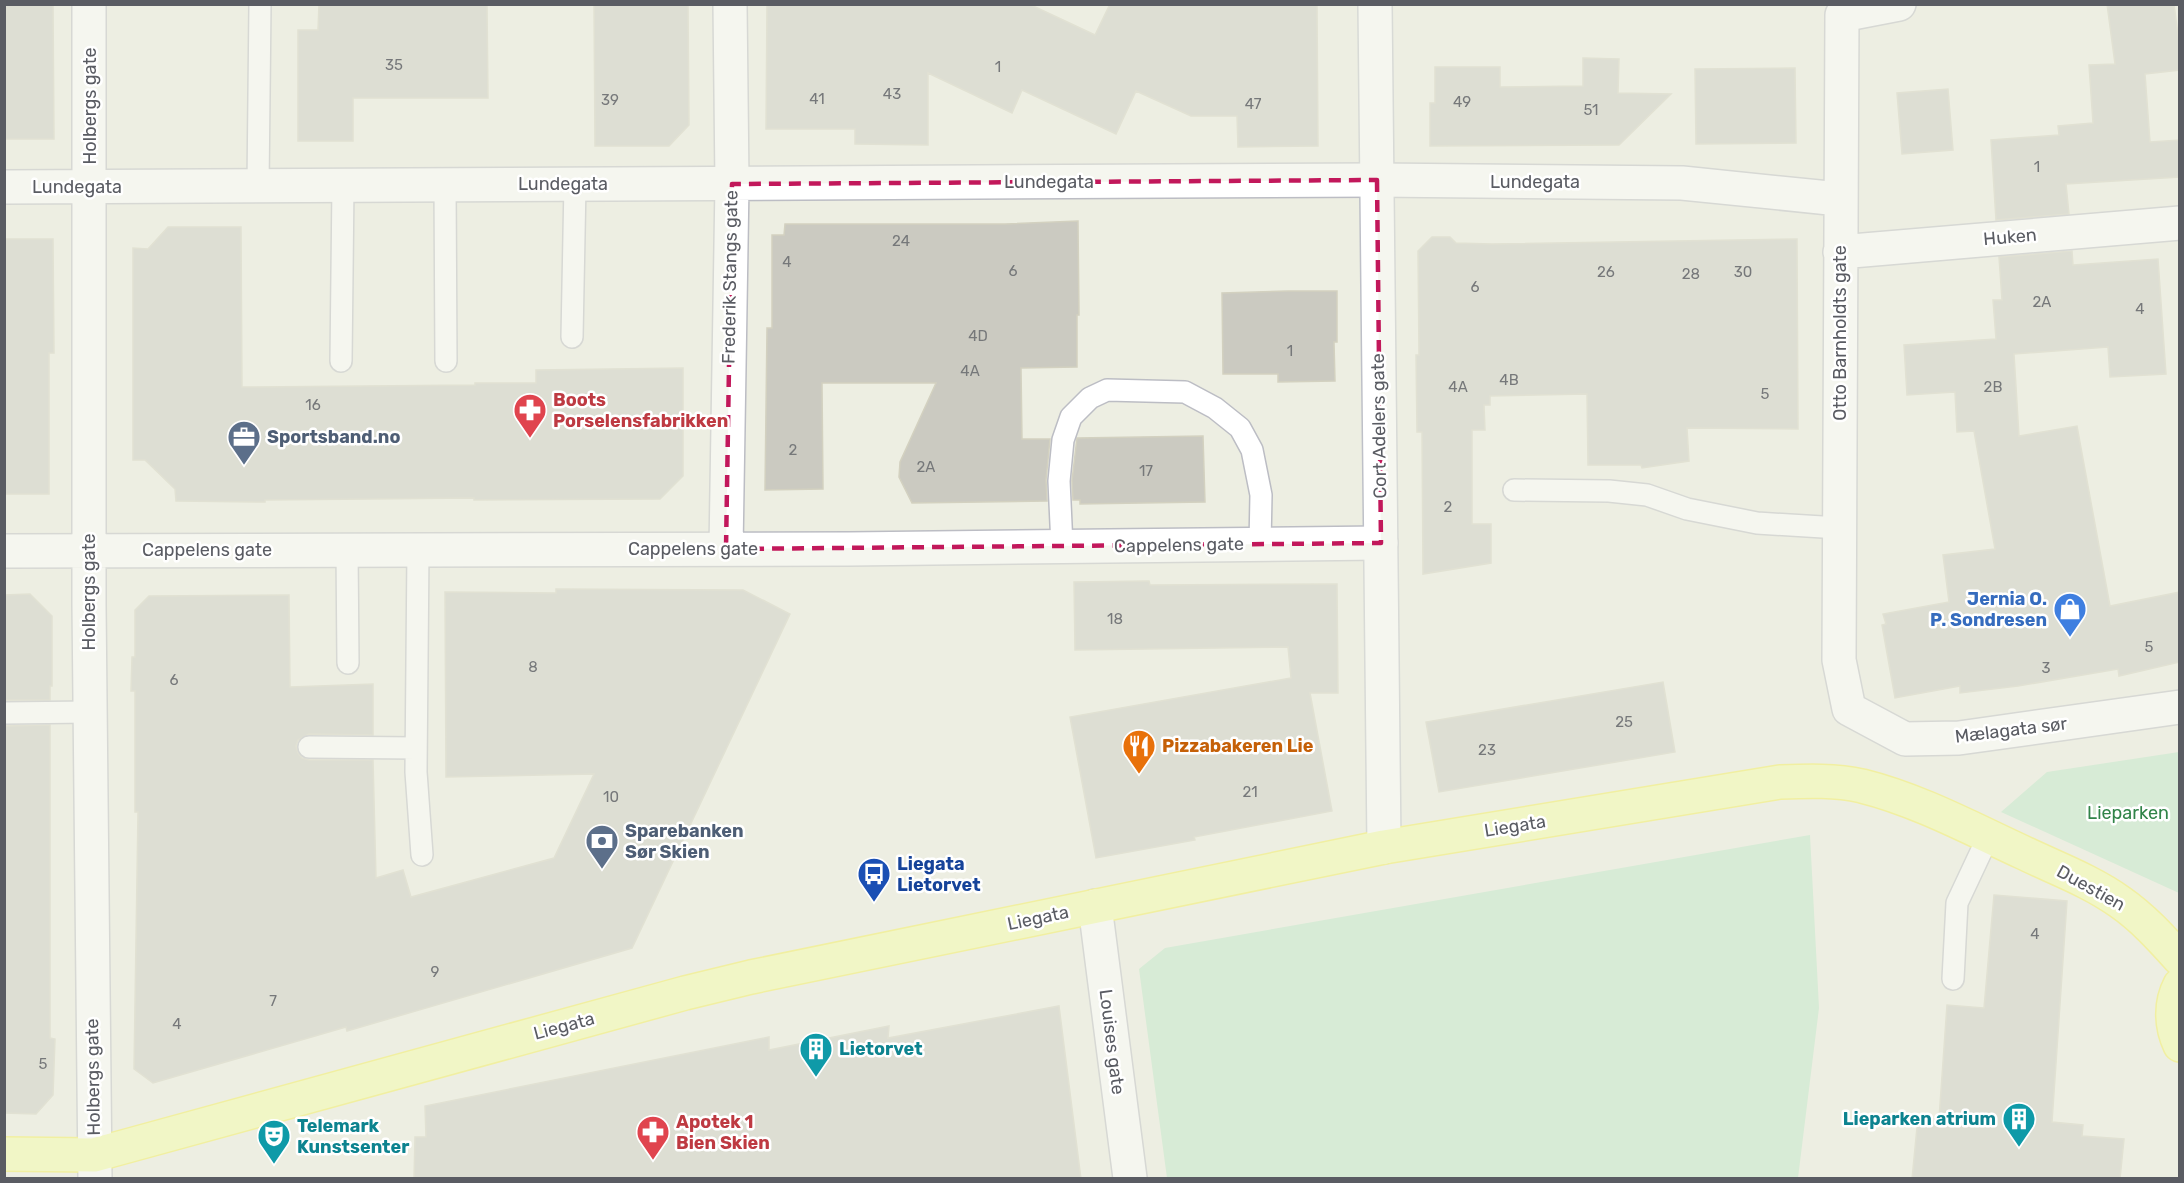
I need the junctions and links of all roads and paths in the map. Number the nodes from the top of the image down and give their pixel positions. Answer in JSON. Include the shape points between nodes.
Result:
{"nodes":[{"id":1,"x":89,"y":4,"type":"edge"},
{"id":2,"x":260,"y":4,"type":"edge"},
{"id":3,"x":730,"y":4,"type":"edge"},
{"id":4,"x":1375,"y":4,"type":"edge"},
{"id":5,"x":1899,"y":4,"type":"edge"},
{"id":6,"x":1377,"y":180,"type":"junction"},
{"id":7,"x":445,"y":184,"type":"junction"},
{"id":8,"x":575,"y":184,"type":"junction"},
{"id":9,"x":732,"y":184,"type":"junction"},
{"id":10,"x":342,"y":185,"type":"junction"},
{"id":11,"x":258,"y":186,"type":"junction"},
{"id":12,"x":4,"y":187,"type":"edge"},
{"id":13,"x":90,"y":187,"type":"junction"},
{"id":14,"x":1839,"y":199,"type":"junction"},
{"id":15,"x":2180,"y":223,"type":"edge"},
{"id":16,"x":1840,"y":252,"type":"junction"},
{"id":17,"x":572,"y":337,"type":"dead end"},
{"id":18,"x":341,"y":361,"type":"dead end"},
{"id":19,"x":446,"y":361,"type":"dead end"},
{"id":20,"x":1514,"y":490,"type":"dead end"},
{"id":21,"x":1839,"y":528,"type":"junction"},
{"id":22,"x":1381,"y":543,"type":"junction"},
{"id":23,"x":1260,"y":544,"type":"junction"},
{"id":24,"x":1062,"y":546,"type":"junction"},
{"id":25,"x":726,"y":549,"type":"junction"},
{"id":26,"x":89,"y":550,"type":"junction"},
{"id":27,"x":347,"y":550,"type":"junction"},
{"id":28,"x":418,"y":550,"type":"junction"},
{"id":29,"x":4,"y":551,"type":"edge"},
{"id":30,"x":348,"y":663,"type":"dead end"},
{"id":31,"x":2180,"y":707,"type":"edge"},
{"id":32,"x":1849,"y":709,"type":"joint"},
{"id":33,"x":90,"y":712,"type":"junction"},
{"id":34,"x":4,"y":713,"type":"edge"},
{"id":35,"x":309,"y":747,"type":"dead end"},
{"id":36,"x":416,"y":748,"type":"junction"},
{"id":37,"x":1988,"y":837,"type":"junction"},
{"id":38,"x":1384,"y":848,"type":"junction"},
{"id":39,"x":422,"y":855,"type":"dead end"},
{"id":40,"x":1095,"y":906,"type":"junction"},
{"id":41,"x":2180,"y":959,"type":"edge"},
{"id":42,"x":1953,"y":979,"type":"dead end"},
{"id":43,"x":2180,"y":985,"type":"edge"},
{"id":44,"x":2180,"y":1045,"type":"edge"},
{"id":45,"x":4,"y":1154,"type":"edge"},
{"id":46,"x":95,"y":1167,"type":"edge"},
{"id":47,"x":1130,"y":1179,"type":"edge"}],
"edges":[{"from":1,"to":13,"type":"street","name":"Holbergs gate"},
{"from":2,"to":11,"type":"lane"},
{"from":3,"to":9,"type":"street","name":"Frederik Stangs gate"},
{"from":4,"to":6,"type":"street","name":"Cort Adelers gate"},
{"from":5,"to":14,"type":"street","name":"Otto Barnholdts gate","via":[[1842,15]]},
{"from":6,"to":9,"type":"street","name":"Lundegata"},
{"from":6,"to":14,"type":"street","name":"Lundegata","via":[[1682,183]]},
{"from":6,"to":22,"type":"street","name":"Cort Adelers gate"},
{"from":7,"to":8,"type":"street","name":"Lundegata"},
{"from":7,"to":10,"type":"street","name":"Lundegata"},
{"from":7,"to":19,"type":"lane"},
{"from":8,"to":9,"type":"street","name":"Lundegata"},
{"from":8,"to":17,"type":"lane"},
{"from":9,"to":25,"type":"street","name":"Frederik Stangs gate"},
{"from":10,"to":11,"type":"street","name":"Lundegata"},
{"from":10,"to":18,"type":"lane"},
{"from":11,"to":13,"type":"street","name":"Lundegata"},
{"from":12,"to":13,"type":"street","name":"Lundegata"},
{"from":13,"to":26,"type":"street","name":"Holbergs gate"},
{"from":14,"to":16,"type":"street","name":"Otto Barnholdts gate"},
{"from":15,"to":16,"type":"street","name":"Huken"},
{"from":16,"to":21,"type":"street","name":"Otto Barnholdts gate"},
{"from":20,"to":21,"type":"lane","via":[[1647,495],[1687,509],[1757,523]]},
{"from":21,"to":32,"type":"street","name":"Otto Barnholdts gate","via":[[1839,660]]},
{"from":22,"to":23,"type":"street","name":"Cappelens gate"},
{"from":22,"to":38,"type":"street","name":"Cort Adelers gate"},
{"from":23,"to":24,"type":"street","name":"Cappelens gate"},
{"from":23,"to":24,"type":"lane","via":[[1261,495],[1252,450],[1240,428],[1215,408],[1185,392],[1107,390],[1090,398],[1071,417],[1063,440],[1059,481]]},
{"from":24,"to":25,"type":"street","name":"Cappelens gate"},
{"from":25,"to":28,"type":"street","name":"Cappelens gate"},
{"from":26,"to":27,"type":"street","name":"Cappelens gate"},
{"from":26,"to":29,"type":"street","name":"Cappelens gate"},
{"from":26,"to":33,"type":"street","name":"Holbergs gate"},
{"from":27,"to":28,"type":"street","name":"Cappelens gate"},
{"from":27,"to":30,"type":"lane"},
{"from":28,"to":36,"type":"lane"},
{"from":31,"to":32,"type":"street","name":"Mælagata sør","via":[[1959,738],[1905,739]]},
{"from":33,"to":34,"type":"lane"},
{"from":33,"to":46,"type":"street","name":"Holbergs gate"},
{"from":35,"to":36,"type":"lane"},
{"from":36,"to":39,"type":"lane"},
{"from":37,"to":38,"type":"main road","name":"Liegata","via":[[1896,796],[1824,781],[1780,782]]},
{"from":37,"to":41,"type":"main road","name":"Duestien","via":[[2095,886],[2155,931]]},
{"from":37,"to":42,"type":"lane","via":[[1957,903]]},
{"from":38,"to":40,"type":"main road","name":"Liegata"},
{"from":40,"to":46,"type":"main road","name":"Liegata","via":[[718,985]]},
{"from":40,"to":47,"type":"street","name":"Louises gate"},
{"from":43,"to":44,"type":"main road","via":[[2172,1011],[2174,1034]]},
{"from":45,"to":46,"type":"main road","name":"Liegata"}]}
